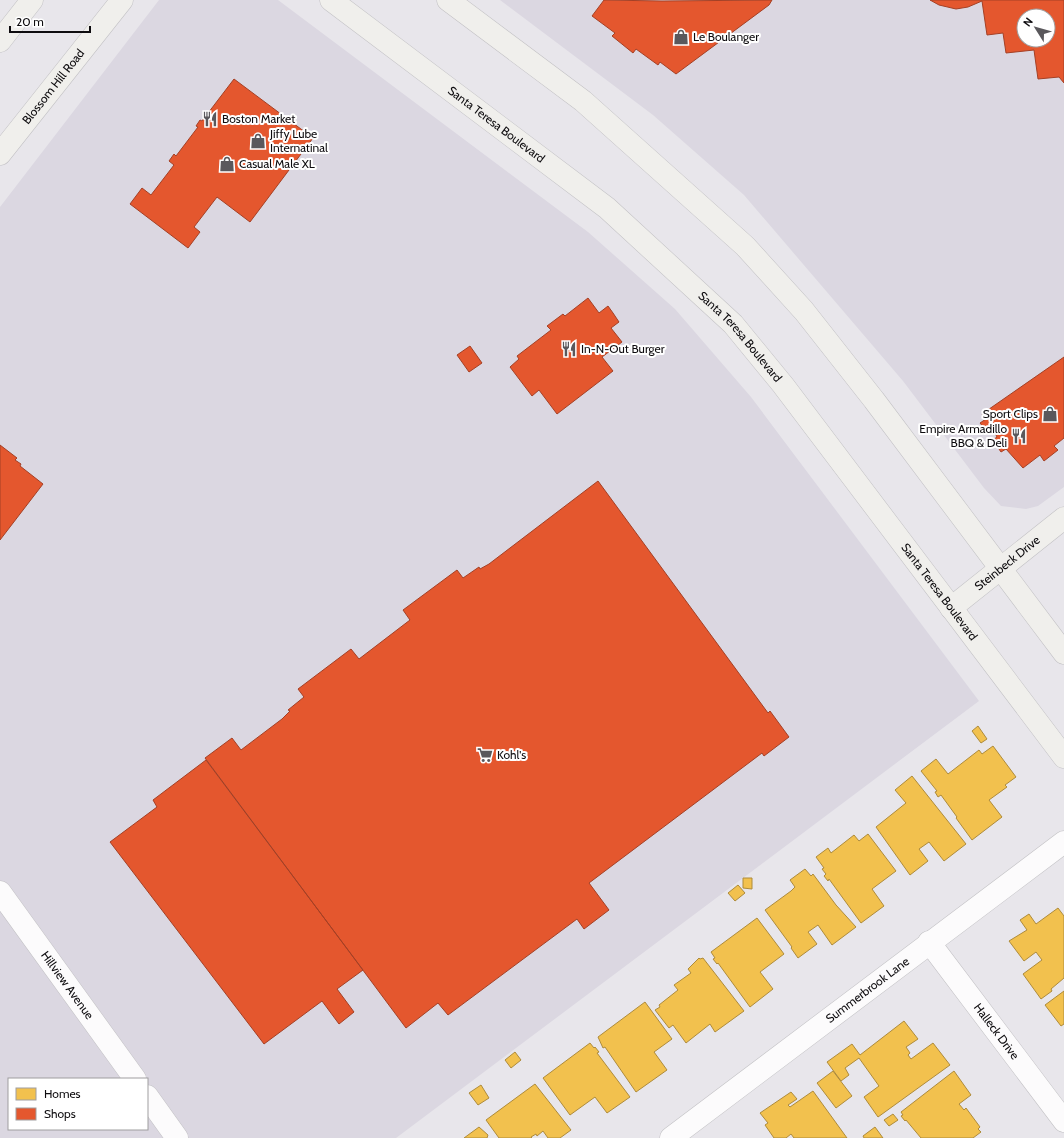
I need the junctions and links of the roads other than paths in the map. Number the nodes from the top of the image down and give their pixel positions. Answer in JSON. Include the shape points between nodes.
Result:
{"nodes":[{"id":1,"x":32,"y":0,"type":"edge"},
{"id":2,"x":134,"y":0,"type":"edge"},
{"id":3,"x":331,"y":0,"type":"edge"},
{"id":4,"x":448,"y":0,"type":"edge"},
{"id":5,"x":116,"y":8,"type":"edge"},
{"id":6,"x":0,"y":41,"type":"edge"},
{"id":7,"x":0,"y":154,"type":"edge"},
{"id":8,"x":1064,"y":518,"type":"edge"},
{"id":9,"x":999,"y":568,"type":"junction"},
{"id":10,"x":951,"y":608,"type":"junction"},
{"id":11,"x":1064,"y":653,"type":"edge"},
{"id":12,"x":1064,"y":757,"type":"edge"},
{"id":13,"x":1064,"y":842,"type":"edge"},
{"id":14,"x":0,"y":892,"type":"edge"},
{"id":15,"x":930,"y":942,"type":"junction"},
{"id":16,"x":134,"y":1078,"type":"edge"},
{"id":17,"x":148,"y":1097,"type":"edge"},
{"id":18,"x":1064,"y":1121,"type":"edge"},
{"id":19,"x":684,"y":1134,"type":"edge"},
{"id":20,"x":177,"y":1138,"type":"edge"}],
"edges":[{"from":1,"to":6,"type":"main road"},
{"from":2,"to":5,"type":"main road","name":"Blossom Hill Road"},
{"from":3,"to":10,"type":"main road","name":"Santa Teresa Boulevard","via":[[607,208],[733,324],[783,385]]},
{"from":4,"to":9,"type":"main road","via":[[583,101],[745,246],[804,311]]},
{"from":5,"to":7,"type":"main road","name":"Blossom Hill Road"},
{"from":8,"to":9,"type":"main road","name":"Steinbeck Drive"},
{"from":9,"to":10,"type":"main road","name":"Steinbeck Drive"},
{"from":9,"to":11,"type":"main road"},
{"from":10,"to":12,"type":"main road","name":"Santa Teresa Boulevard"},
{"from":13,"to":15,"type":"street","name":"Summerbrook Lane"},
{"from":14,"to":16,"type":"street","name":"Hillview Avenue"},
{"from":15,"to":18,"type":"street","name":"Halleck Drive"},
{"from":15,"to":19,"type":"street","name":"Summerbrook Lane"},
{"from":17,"to":20,"type":"street"}]}
